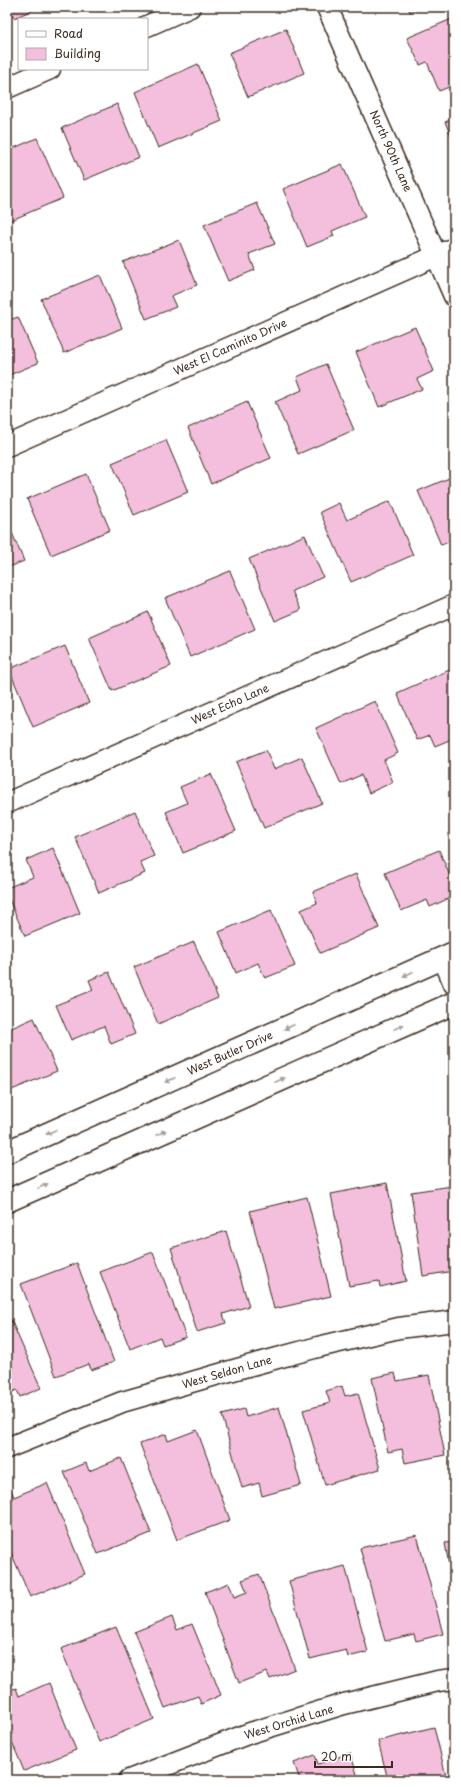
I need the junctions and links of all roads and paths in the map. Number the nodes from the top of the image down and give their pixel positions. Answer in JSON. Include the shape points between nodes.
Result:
{"nodes":[{"id":1,"x":190,"y":7,"type":"edge"},
{"id":2,"x":327,"y":7,"type":"edge"},
{"id":3,"x":148,"y":26,"type":"edge"},
{"id":4,"x":48,"y":70,"type":"edge"},
{"id":5,"x":7,"y":88,"type":"edge"},
{"id":6,"x":445,"y":252,"type":"edge"},
{"id":7,"x":454,"y":296,"type":"edge"},
{"id":8,"x":7,"y":446,"type":"edge"},
{"id":9,"x":454,"y":605,"type":"edge"},
{"id":10,"x":7,"y":803,"type":"edge"},
{"id":11,"x":449,"y":956,"type":"edge"},
{"id":12,"x":454,"y":984,"type":"edge"},
{"id":13,"x":454,"y":1003,"type":"edge"},
{"id":14,"x":7,"y":1152,"type":"edge"},
{"id":15,"x":7,"y":1201,"type":"edge"},
{"id":16,"x":454,"y":1321,"type":"edge"},
{"id":17,"x":7,"y":1448,"type":"edge"},
{"id":18,"x":454,"y":1679,"type":"edge"},
{"id":19,"x":129,"y":1780,"type":"edge"}],
"edges":[{"from":1,"to":3,"type":"street"},
{"from":2,"to":6,"type":"street","name":"North 90th Lane"},
{"from":4,"to":5,"type":"street"},
{"from":6,"to":7,"type":"street","name":"North 90th Lane"},
{"from":6,"to":8,"type":"street","name":"West El Caminito Drive"},
{"from":9,"to":10,"type":"street","name":"West Echo Lane"},
{"from":11,"to":12,"type":"street"},
{"from":11,"to":14,"type":"street","name":"West Butler Drive","one_way":true},
{"from":15,"to":13,"type":"street","one_way":true},
{"from":16,"to":17,"type":"street","name":"West Seldon Lane","via":[[399,1328],[237,1369],[122,1402]]},
{"from":18,"to":19,"type":"street","name":"West Orchid Lane","via":[[344,1704],[250,1733]]}]}
